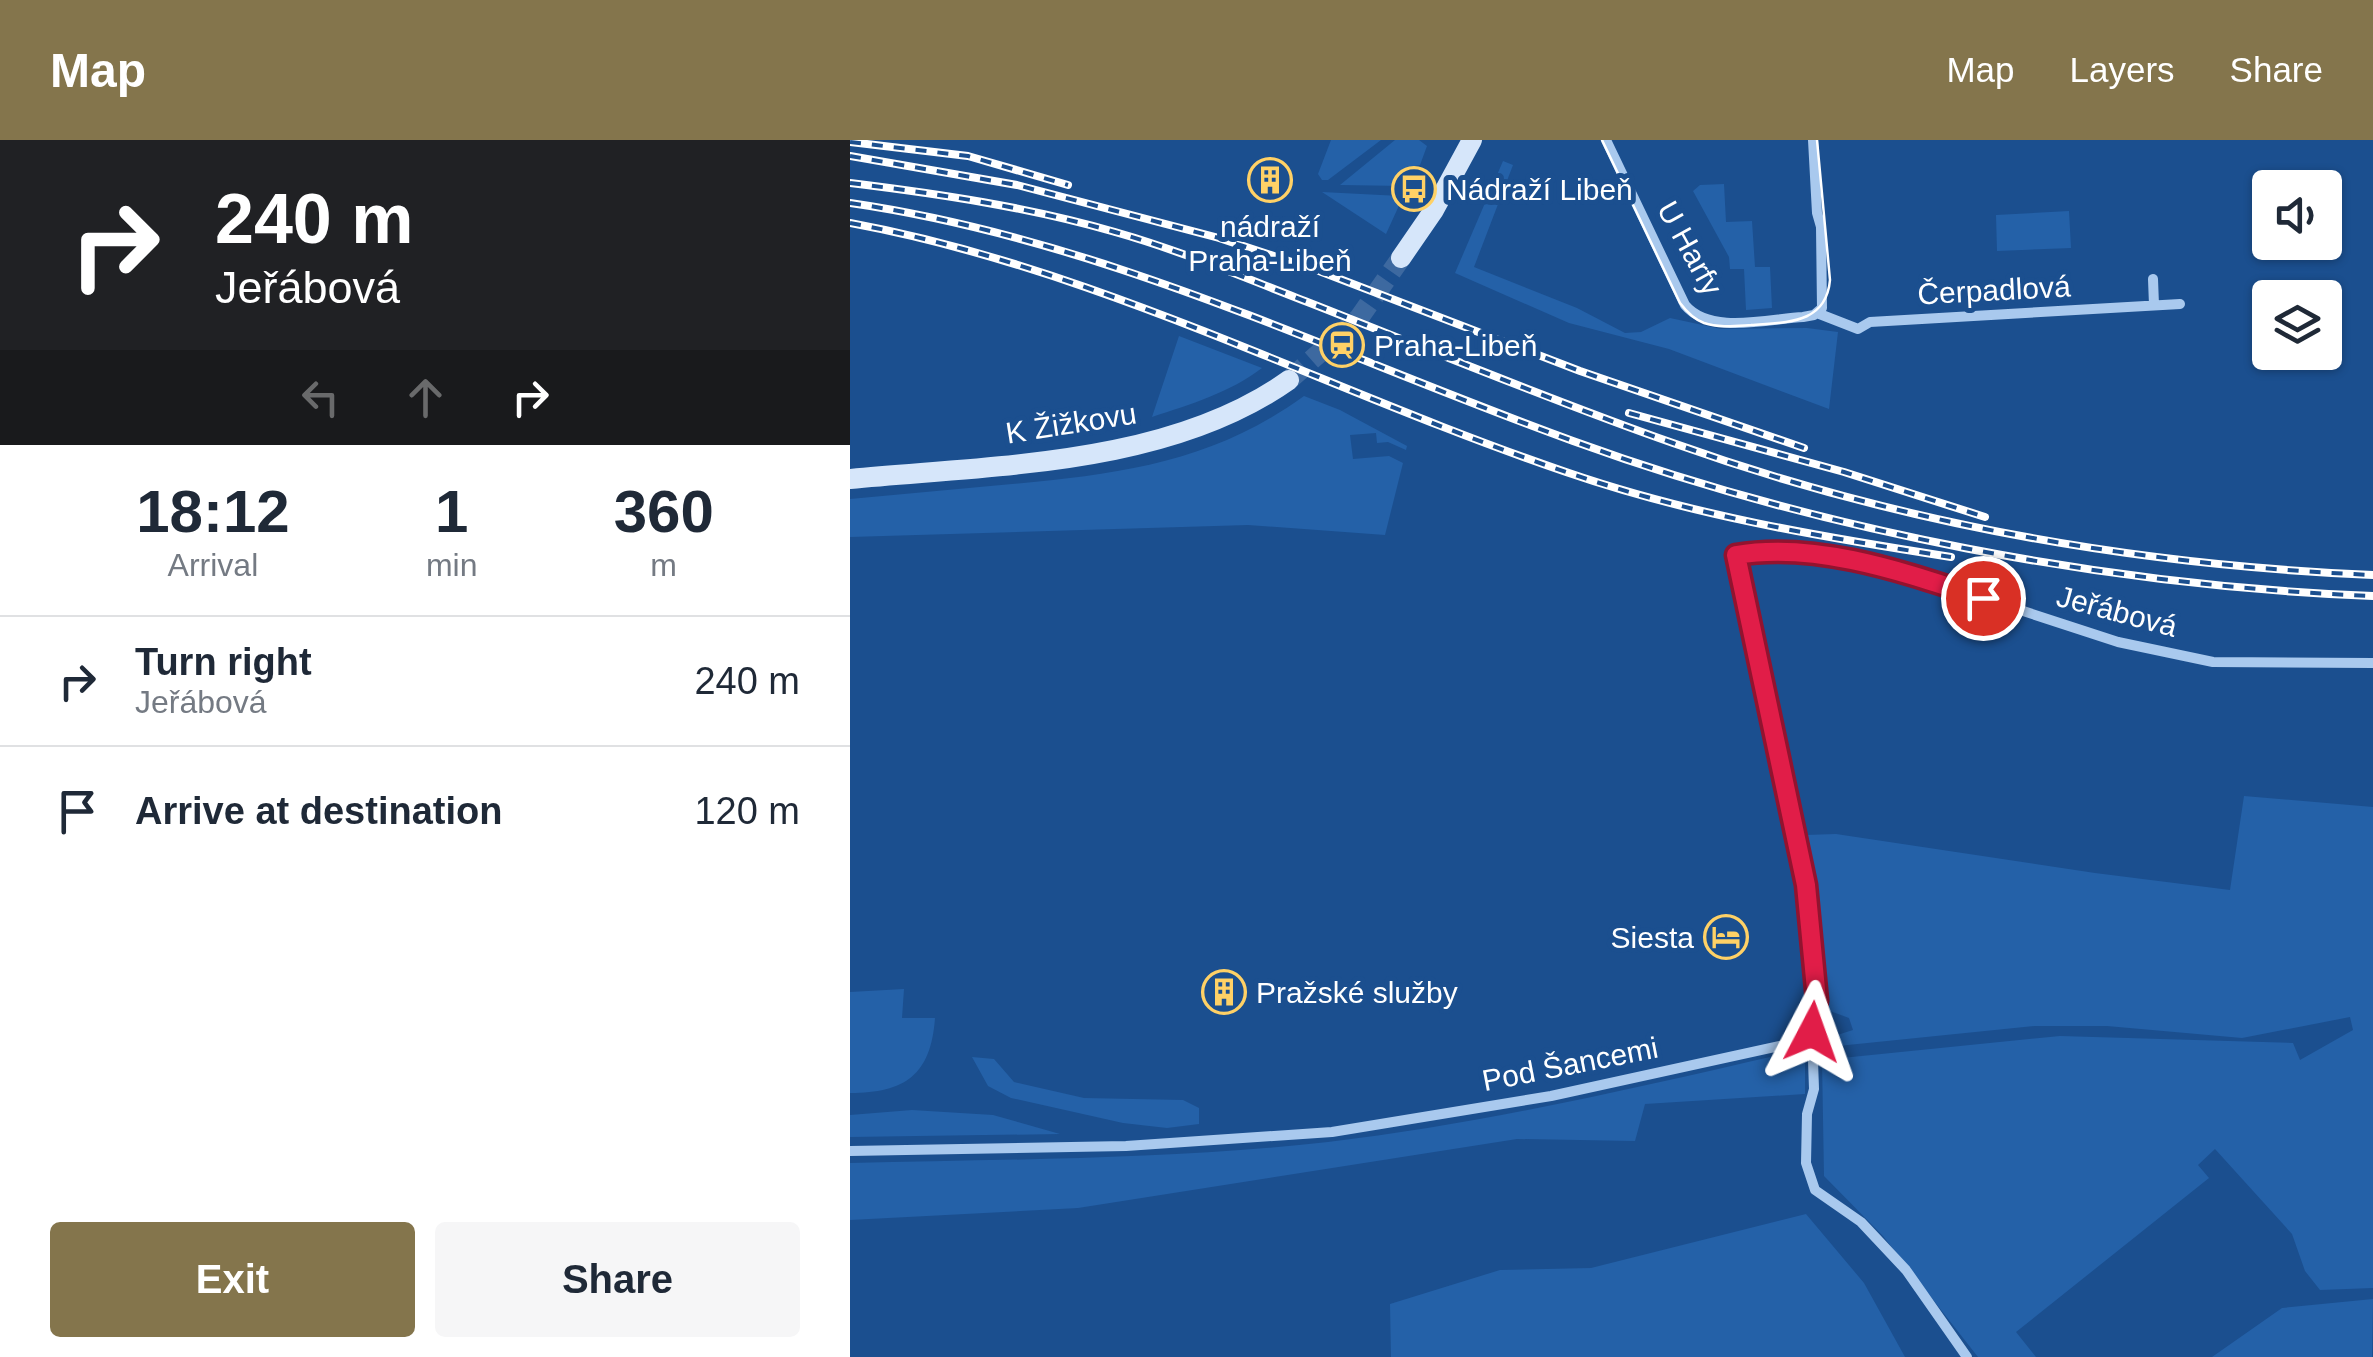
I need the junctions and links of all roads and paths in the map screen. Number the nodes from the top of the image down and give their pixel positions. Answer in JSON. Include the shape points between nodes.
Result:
{"nodes":[{"id":1,"x":1472,"y":140,"type":"edge"},
{"id":2,"x":1606,"y":140,"type":"edge"},
{"id":3,"x":1813,"y":140,"type":"edge"},
{"id":4,"x":1401,"y":258,"type":"tunnel mouth"},
{"id":5,"x":2153,"y":279,"type":"dead end"},
{"id":6,"x":2180,"y":304,"type":"dead end"},
{"id":7,"x":2154,"y":306,"type":"junction"},
{"id":8,"x":1820,"y":309,"type":"junction"},
{"id":9,"x":1288,"y":380,"type":"tunnel mouth"},
{"id":10,"x":850,"y":479,"type":"edge"},
{"id":11,"x":2373,"y":663,"type":"edge"},
{"id":12,"x":1812,"y":1032,"type":"junction"},
{"id":13,"x":850,"y":1151,"type":"edge"},
{"id":14,"x":1967,"y":1357,"type":"edge"}],
"edges":[{"from":1,"to":4,"type":"main road"},
{"from":2,"to":8,"type":"street","name":"U Harfy","via":[[1694,314],[1720,322],[1803,317]]},
{"from":3,"to":8,"type":"street"},
{"from":5,"to":7,"type":"street"},
{"from":6,"to":7,"type":"street","name":"Čerpadlová"},
{"from":7,"to":8,"type":"street","name":"Čerpadlová","via":[[1870,322],[1858,330]]},
{"from":9,"to":10,"type":"main road","name":"K Žižkovu","via":[[1148,443]]},
{"from":11,"to":12,"type":"street","name":"Jeřábová","via":[[2213,662],[2118,642],[1882,565],[1768,550],[1736,555],[1806,885],[1817,1000]]},
{"from":12,"to":13,"type":"street","name":"Pod Šancemi","via":[[1788,1044],[1612,1084],[1332,1132],[1126,1146]]},
{"from":12,"to":14,"type":"street","via":[[1806,1163],[1815,1190],[1861,1222],[1906,1270]]}]}
